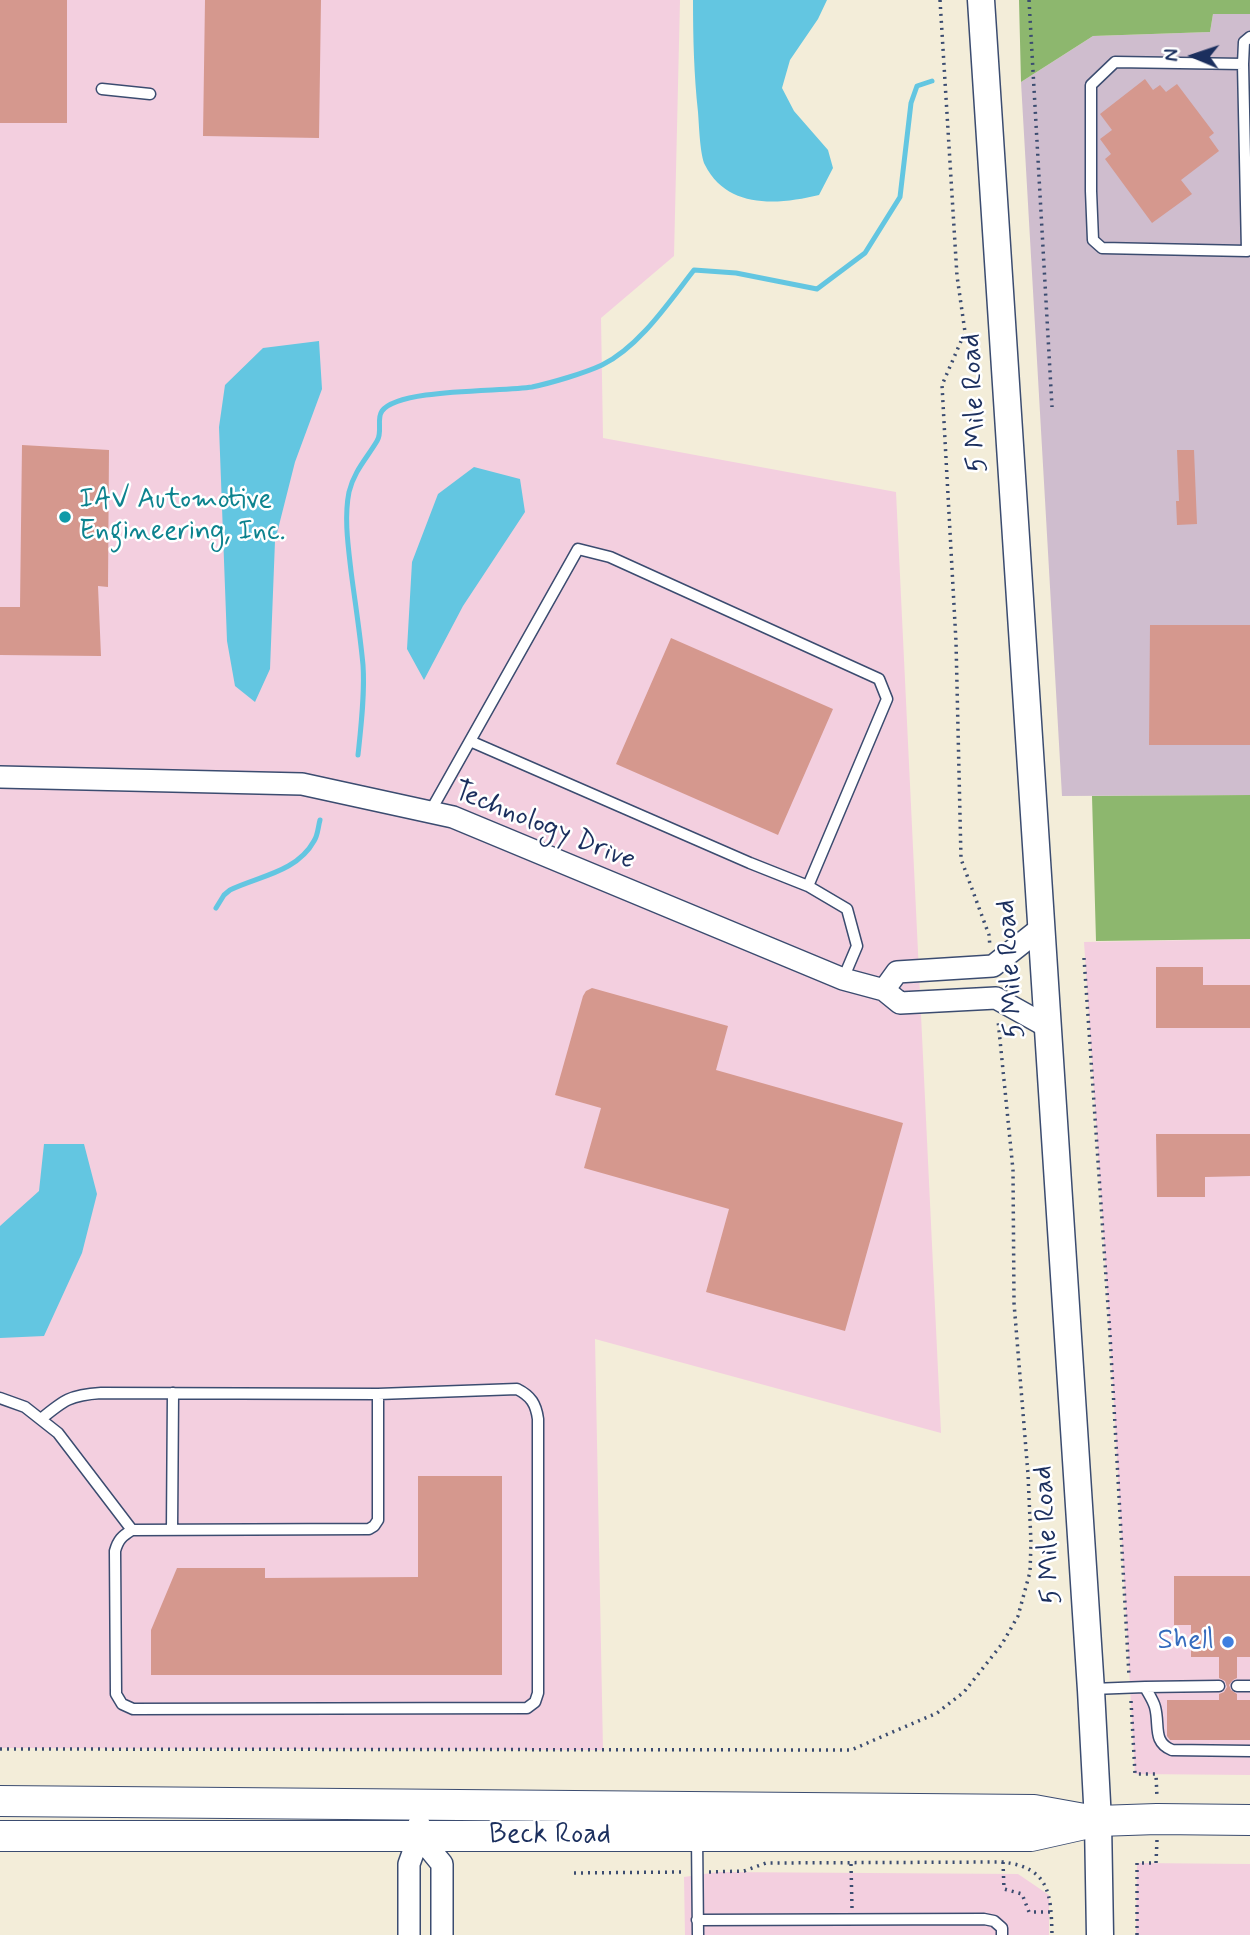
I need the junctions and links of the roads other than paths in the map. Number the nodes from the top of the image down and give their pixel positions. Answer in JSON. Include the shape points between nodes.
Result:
{"nodes":[{"id":1,"x":981,"y":0,"type":"edge"},
{"id":2,"x":1250,"y":37,"type":"edge"},
{"id":3,"x":1243,"y":64,"type":"junction"},
{"id":4,"x":102,"y":89,"type":"dead end"},
{"id":5,"x":150,"y":94,"type":"dead end"},
{"id":6,"x":1248,"y":228,"type":"edge"},
{"id":7,"x":1248,"y":251,"type":"edge"},
{"id":8,"x":470,"y":741,"type":"junction"},
{"id":9,"x":0,"y":777,"type":"edge"},
{"id":10,"x":430,"y":812,"type":"junction"},
{"id":11,"x":808,"y":886,"type":"junction"},
{"id":12,"x":1041,"y":928,"type":"junction"},
{"id":13,"x":843,"y":979,"type":"junction"},
{"id":14,"x":884,"y":990,"type":"junction"},
{"id":15,"x":1048,"y":1027,"type":"junction"},
{"id":16,"x":173,"y":1393,"type":"junction"},
{"id":17,"x":378,"y":1394,"type":"junction"},
{"id":18,"x":0,"y":1398,"type":"edge"},
{"id":19,"x":41,"y":1419,"type":"junction"},
{"id":20,"x":132,"y":1530,"type":"junction"},
{"id":21,"x":172,"y":1530,"type":"junction"},
{"id":22,"x":1219,"y":1686,"type":"dead end"},
{"id":23,"x":1237,"y":1686,"type":"dead end"},
{"id":24,"x":1250,"y":1686,"type":"edge"},
{"id":25,"x":1144,"y":1687,"type":"junction"},
{"id":26,"x":1091,"y":1690,"type":"junction"},
{"id":27,"x":1250,"y":1751,"type":"edge"},
{"id":28,"x":0,"y":1801,"type":"edge"},
{"id":29,"x":419,"y":1804,"type":"junction"},
{"id":30,"x":1250,"y":1820,"type":"edge"},
{"id":31,"x":1098,"y":1821,"type":"junction"},
{"id":32,"x":0,"y":1836,"type":"edge"},
{"id":33,"x":419,"y":1836,"type":"junction"},
{"id":34,"x":697,"y":1836,"type":"junction"},
{"id":35,"x":698,"y":1920,"type":"junction"},
{"id":36,"x":409,"y":1935,"type":"edge"},
{"id":37,"x":442,"y":1935,"type":"edge"},
{"id":38,"x":698,"y":1935,"type":"edge"},
{"id":39,"x":1002,"y":1935,"type":"edge"},
{"id":40,"x":1100,"y":1935,"type":"edge"}],
"edges":[{"from":1,"to":12,"type":"street","name":"5 Mile Road"},
{"from":2,"to":3,"type":"lane","via":[[1244,42]]},
{"from":3,"to":6,"type":"lane"},
{"from":3,"to":7,"type":"lane","via":[[1115,62],[1091,85],[1091,191],[1093,240],[1102,248]]},
{"from":4,"to":5,"type":"lane"},
{"from":6,"to":7,"type":"lane"},
{"from":8,"to":10,"type":"lane"},
{"from":8,"to":11,"type":"lane"},
{"from":8,"to":11,"type":"lane","via":[[578,549],[610,557],[879,680],[887,699]]},
{"from":9,"to":10,"type":"street","name":"Technology Drive","via":[[302,785]]},
{"from":10,"to":13,"type":"street","name":"Technology Drive","via":[[453,817]]},
{"from":11,"to":13,"type":"lane","via":[[847,909],[857,946]]},
{"from":12,"to":14,"type":"street","via":[[993,966],[897,972]]},
{"from":12,"to":15,"type":"street","name":"5 Mile Road"},
{"from":13,"to":14,"type":"street","name":"Technology Drive"},
{"from":14,"to":15,"type":"street","name":"Technology Drive","via":[[900,1003],[996,998]]},
{"from":15,"to":26,"type":"street","name":"5 Mile Road"},
{"from":16,"to":17,"type":"lane"},
{"from":16,"to":19,"type":"lane","via":[[81,1394],[67,1398]]},
{"from":16,"to":21,"type":"lane"},
{"from":17,"to":20,"type":"lane","via":[[517,1389],[536,1406],[538,1693],[527,1708],[133,1709],[122,1704],[116,1694],[115,1564],[117,1542]]},
{"from":17,"to":21,"type":"lane","via":[[374,1526]]},
{"from":18,"to":19,"type":"lane","via":[[25,1406]]},
{"from":19,"to":20,"type":"lane","via":[[58,1433]]},
{"from":20,"to":21,"type":"lane"},
{"from":22,"to":25,"type":"lane"},
{"from":23,"to":24,"type":"lane"},
{"from":25,"to":26,"type":"lane"},
{"from":25,"to":27,"type":"lane","via":[[1155,1706],[1160,1742],[1166,1748]]},
{"from":26,"to":31,"type":"street","name":"5 Mile Road"},
{"from":28,"to":29,"type":"main road","name":"Beck Road"},
{"from":29,"to":31,"type":"main road","name":"Beck Road","via":[[1034,1810]]},
{"from":29,"to":33,"type":"street"},
{"from":30,"to":31,"type":"main road","name":"Beck Road"},
{"from":31,"to":34,"type":"main road","name":"Beck Road","via":[[1031,1836]]},
{"from":31,"to":40,"type":"street","name":"5 Mile Road"},
{"from":32,"to":33,"type":"main road","name":"Beck Road"},
{"from":33,"to":34,"type":"main road","name":"Beck Road"},
{"from":33,"to":36,"type":"street","via":[[409,1864]]},
{"from":33,"to":37,"type":"street","via":[[442,1864]]},
{"from":34,"to":35,"type":"lane"},
{"from":35,"to":38,"type":"lane"},
{"from":35,"to":39,"type":"lane","via":[[984,1919],[995,1921]]}]}
